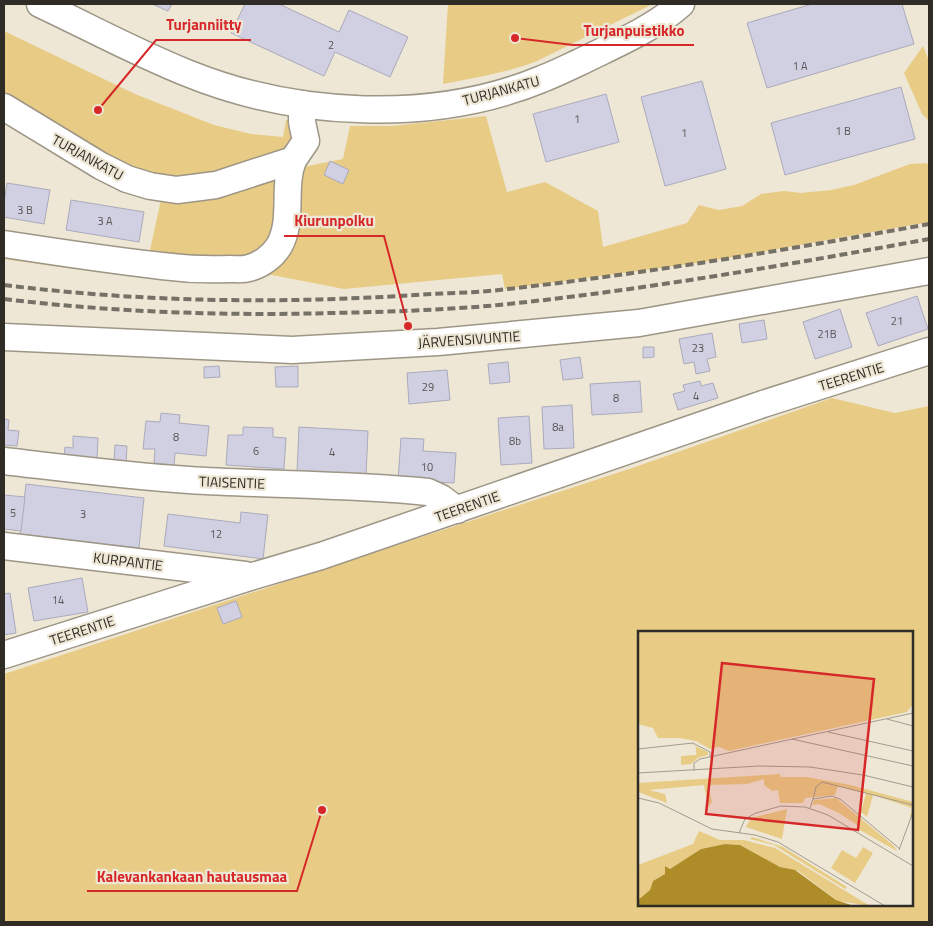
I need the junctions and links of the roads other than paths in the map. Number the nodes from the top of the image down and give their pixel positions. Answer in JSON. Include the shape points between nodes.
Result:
{"nodes":[{"id":1,"x":40,"y":4,"type":"edge"},
{"id":2,"x":682,"y":4,"type":"edge"},
{"id":3,"x":302,"y":104,"type":"junction"},
{"id":4,"x":4,"y":107,"type":"edge"},
{"id":5,"x":293,"y":160,"type":"junction"},
{"id":6,"x":4,"y":244,"type":"edge"},
{"id":7,"x":929,"y":271,"type":"edge"},
{"id":8,"x":4,"y":337,"type":"edge"},
{"id":9,"x":929,"y":352,"type":"edge"},
{"id":10,"x":4,"y":461,"type":"edge"},
{"id":11,"x":457,"y":510,"type":"junction"},
{"id":12,"x":4,"y":546,"type":"edge"},
{"id":13,"x":253,"y":576,"type":"junction"},
{"id":14,"x":4,"y":655,"type":"edge"}],
"edges":[{"from":1,"to":3,"type":"street","name":"TURJANKATU","via":[[188,74],[235,90]]},
{"from":2,"to":3,"type":"street","name":"TURJANKATU","via":[[658,21],[590,57],[542,79],[500,92],[416,107],[355,108]]},
{"from":3,"to":5,"type":"street","via":[[306,141]]},
{"from":4,"to":5,"type":"street","name":"TURJANKATU","via":[[101,166],[150,186],[177,190],[216,185]]},
{"from":5,"to":6,"type":"street","via":[[288,175],[284,236],[272,254],[248,269],[201,270]]},
{"from":7,"to":8,"type":"street","name":"JÄRVENSIVUNTIE","via":[[639,323],[438,342],[292,350]]},
{"from":9,"to":11,"type":"street","name":"TEERENTIE","via":[[764,404]]},
{"from":10,"to":11,"type":"street","name":"TIAISENTIE","via":[[160,478],[428,492]]},
{"from":11,"to":13,"type":"street","name":"TEERENTIE"},
{"from":12,"to":13,"type":"street","name":"KURPANTIE"},
{"from":13,"to":14,"type":"street","name":"TEERENTIE"}]}
